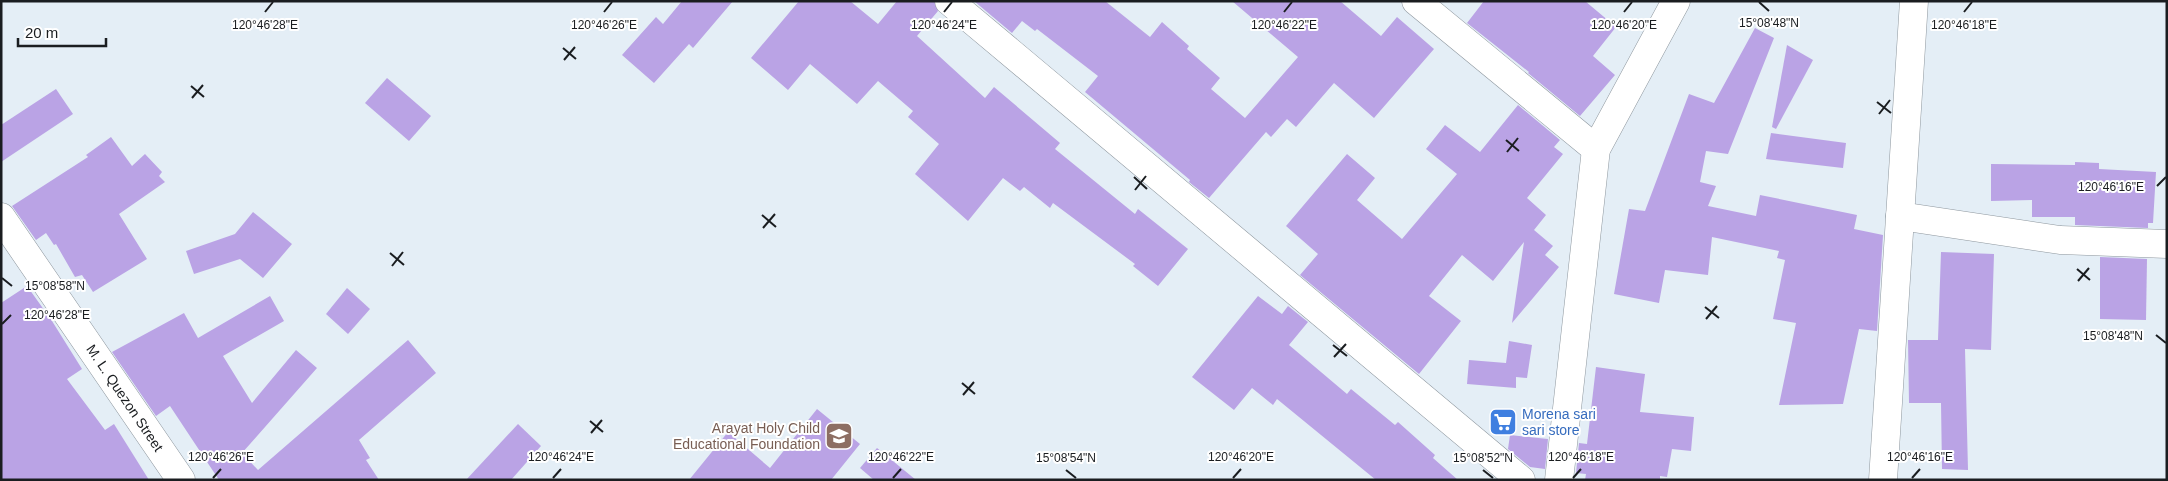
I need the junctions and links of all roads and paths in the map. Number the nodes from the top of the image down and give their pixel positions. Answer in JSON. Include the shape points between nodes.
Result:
{"nodes":[{"id":1,"x":949,"y":1,"type":"edge"},
{"id":2,"x":1416,"y":1,"type":"edge"},
{"id":3,"x":1676,"y":1,"type":"edge"},
{"id":4,"x":1914,"y":1,"type":"edge"},
{"id":5,"x":1596,"y":149,"type":"junction"},
{"id":6,"x":1900,"y":216,"type":"junction"},
{"id":7,"x":1,"y":217,"type":"edge"},
{"id":8,"x":2167,"y":244,"type":"edge"},
{"id":9,"x":181,"y":480,"type":"edge"},
{"id":10,"x":1521,"y":480,"type":"edge"},
{"id":11,"x":1559,"y":480,"type":"edge"},
{"id":12,"x":1883,"y":480,"type":"edge"}],
"edges":[{"from":1,"to":10,"type":"street"},
{"from":2,"to":5,"type":"street"},
{"from":3,"to":5,"type":"street"},
{"from":4,"to":6,"type":"street"},
{"from":5,"to":11,"type":"street"},
{"from":6,"to":8,"type":"street","via":[[2060,240]]},
{"from":6,"to":12,"type":"street"},
{"from":7,"to":9,"type":"street","name":"M. L. Quezon Street"}]}
